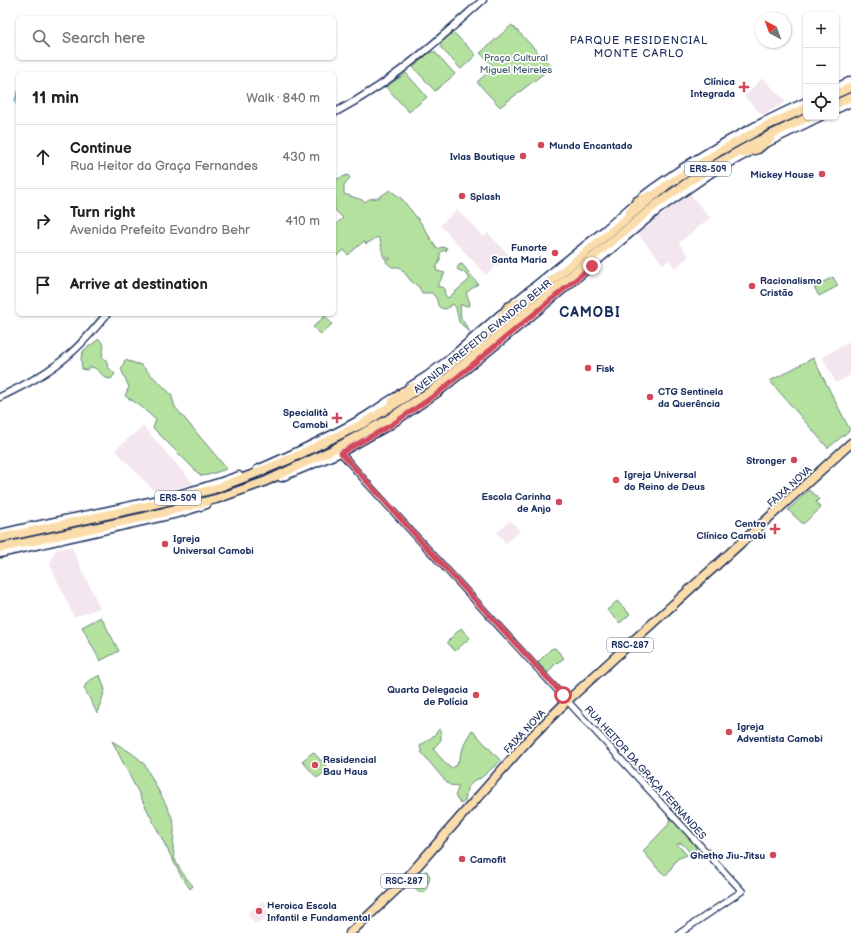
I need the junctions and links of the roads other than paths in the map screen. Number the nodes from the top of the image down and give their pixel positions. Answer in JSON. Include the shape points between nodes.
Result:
{"nodes":[{"id":1,"x":483,"y":0,"type":"edge"},
{"id":2,"x":851,"y":80,"type":"edge"},
{"id":3,"x":839,"y":86,"type":"edge"},
{"id":4,"x":851,"y":87,"type":"edge"},
{"id":5,"x":839,"y":93,"type":"edge"},
{"id":6,"x":851,"y":97,"type":"edge"},
{"id":7,"x":803,"y":102,"type":"edge"},
{"id":8,"x":839,"y":103,"type":"edge"},
{"id":9,"x":851,"y":103,"type":"edge"},
{"id":10,"x":803,"y":109,"type":"edge"},
{"id":11,"x":839,"y":109,"type":"edge"},
{"id":12,"x":336,"y":112,"type":"edge"},
{"id":13,"x":803,"y":119,"type":"edge"},
{"id":14,"x":815,"y":120,"type":"edge"},
{"id":15,"x":780,"y":130,"type":"junction"},
{"id":16,"x":758,"y":149,"type":"junction"},
{"id":17,"x":731,"y":155,"type":"junction"},
{"id":18,"x":657,"y":193,"type":"junction"},
{"id":19,"x":637,"y":201,"type":"junction"},
{"id":20,"x":627,"y":218,"type":"junction"},
{"id":21,"x":606,"y":232,"type":"junction"},
{"id":22,"x":601,"y":252,"type":"junction"},
{"id":23,"x":592,"y":266,"type":"junction"},
{"id":24,"x":580,"y":269,"type":"junction"},
{"id":25,"x":533,"y":295,"type":"junction"},
{"id":26,"x":508,"y":307,"type":"junction"},
{"id":27,"x":105,"y":316,"type":"edge"},
{"id":28,"x":492,"y":329,"type":"junction"},
{"id":29,"x":430,"y":380,"type":"junction"},
{"id":30,"x":402,"y":392,"type":"junction"},
{"id":31,"x":0,"y":397,"type":"edge"},
{"id":32,"x":412,"y":404,"type":"junction"},
{"id":33,"x":384,"y":412,"type":"junction"},
{"id":34,"x":391,"y":425,"type":"junction"},
{"id":35,"x":347,"y":432,"type":"junction"},
{"id":36,"x":851,"y":443,"type":"edge"},
{"id":37,"x":341,"y":449,"type":"junction"},
{"id":38,"x":296,"y":472,"type":"junction"},
{"id":39,"x":264,"y":482,"type":"junction"},
{"id":40,"x":201,"y":490,"type":"junction"},
{"id":41,"x":190,"y":506,"type":"junction"},
{"id":42,"x":109,"y":525,"type":"junction"},
{"id":43,"x":0,"y":533,"type":"edge"},
{"id":44,"x":76,"y":537,"type":"junction"},
{"id":45,"x":0,"y":538,"type":"edge"},
{"id":46,"x":0,"y":548,"type":"edge"},
{"id":47,"x":0,"y":554,"type":"edge"},
{"id":48,"x":568,"y":700,"type":"junction"},
{"id":49,"x":350,"y":933,"type":"edge"},
{"id":50,"x":680,"y":933,"type":"edge"}],
"edges":[{"from":1,"to":12,"type":"main road","via":[[408,64],[379,86]]},
{"from":2,"to":3,"type":"main road"},
{"from":4,"to":5,"type":"highway"},
{"from":6,"to":8,"type":"highway"},
{"from":7,"to":19,"type":"main road","name":"AVENIDA PREFEITO EVANDRO BEHR","number":"ERS-509","via":[[717,145]]},
{"from":9,"to":11,"type":"main road"},
{"from":10,"to":18,"type":"highway","name":"AVENIDA PREFEITO EVANDRO BEHR","number":"ERS-509","via":[[720,151]]},
{"from":13,"to":15,"type":"highway","name":"AVENIDA PREFEITO EVANDRO BEHR","number":"ERS-509"},
{"from":14,"to":16,"type":"main road","name":"AVENIDA PREFEITO EVANDRO BEHR","number":"ERS-509"},
{"from":15,"to":16,"type":"highway","number":"ERS-509"},
{"from":15,"to":17,"type":"highway","name":"AVENIDA PREFEITO EVANDRO BEHR","number":"ERS-509"},
{"from":16,"to":17,"type":"highway","number":"ERS-509"},
{"from":16,"to":23,"type":"main road","name":"AVENIDA PREFEITO EVANDRO BEHR","number":"ERS-509","via":[[722,167],[675,198]]},
{"from":17,"to":22,"type":"highway","name":"AVENIDA PREFEITO EVANDRO BEHR","number":"ERS-509","via":[[667,197]]},
{"from":18,"to":19,"type":"highway","number":"ERS-509"},
{"from":18,"to":20,"type":"highway","name":"AVENIDA PREFEITO EVANDRO BEHR","number":"ERS-509"},
{"from":19,"to":20,"type":"highway","number":"ERS-509"},
{"from":19,"to":21,"type":"main road","name":"AVENIDA PREFEITO EVANDRO BEHR","number":"ERS-509"},
{"from":20,"to":21,"type":"highway","name":"AVENIDA PREFEITO EVANDRO BEHR","number":"ERS-509"},
{"from":21,"to":22,"type":"highway","number":"ERS-509"},
{"from":21,"to":25,"type":"highway","name":"AVENIDA PREFEITO EVANDRO BEHR","number":"ERS-509"},
{"from":21,"to":26,"type":"main road","name":"AVENIDA PREFEITO EVANDRO BEHR","number":"ERS-509"},
{"from":22,"to":23,"type":"highway","number":"ERS-509"},
{"from":22,"to":24,"type":"highway","name":"AVENIDA PREFEITO EVANDRO BEHR","number":"ERS-509"},
{"from":23,"to":24,"type":"highway","number":"ERS-509"},
{"from":23,"to":34,"type":"main road","name":"AVENIDA PREFEITO EVANDRO BEHR","number":"ERS-509","via":[[460,376]]},
{"from":24,"to":32,"type":"highway","name":"AVENIDA PREFEITO EVANDRO BEHR","number":"ERS-509","via":[[456,372]]},
{"from":25,"to":26,"type":"highway","number":"ERS-509"},
{"from":25,"to":28,"type":"highway","name":"AVENIDA PREFEITO EVANDRO BEHR","number":"ERS-509"},
{"from":26,"to":28,"type":"highway","number":"ERS-509"},
{"from":26,"to":30,"type":"main road","name":"AVENIDA PREFEITO EVANDRO BEHR","number":"ERS-509","via":[[447,360]]},
{"from":27,"to":31,"type":"main road","via":[[63,360],[33,380]]},
{"from":28,"to":29,"type":"highway","name":"AVENIDA PREFEITO EVANDRO BEHR","number":"ERS-509"},
{"from":29,"to":30,"type":"highway","number":"ERS-509"},
{"from":29,"to":33,"type":"highway","name":"AVENIDA PREFEITO EVANDRO BEHR","number":"ERS-509"},
{"from":30,"to":33,"type":"highway","number":"ERS-509"},
{"from":30,"to":40,"type":"main road","name":"AVENIDA PREFEITO EVANDRO BEHR","number":"ERS-509","via":[[366,415],[288,455]]},
{"from":32,"to":34,"type":"highway","number":"ERS-509"},
{"from":32,"to":37,"type":"highway","name":"AVENIDA PREFEITO EVANDRO BEHR","number":"ERS-509"},
{"from":33,"to":35,"type":"highway","name":"AVENIDA PREFEITO EVANDRO BEHR","number":"ERS-509"},
{"from":34,"to":37,"type":"main road","name":"AVENIDA PREFEITO EVANDRO BEHR","number":"ERS-509"},
{"from":35,"to":37,"type":"highway"},
{"from":35,"to":40,"type":"highway","name":"AVENIDA PREFEITO EVANDRO BEHR","number":"ERS-509","via":[[254,474]]},
{"from":36,"to":48,"type":"highway","name":"FAIXA NOVA","number":"RSC-287"},
{"from":37,"to":38,"type":"main road","name":"AVENIDA PREFEITO EVANDRO BEHR","number":"ERS-509"},
{"from":37,"to":39,"type":"highway","name":"AVENIDA PREFEITO EVANDRO BEHR","number":"ERS-509"},
{"from":37,"to":48,"type":"street","name":"RUA HEITOR DA GRAÇA FERNANDES","via":[[427,548]]},
{"from":38,"to":39,"type":"highway","number":"ERS-509"},
{"from":38,"to":44,"type":"main road","name":"AVENIDA PREFEITO EVANDRO BEHR","number":"ERS-509","via":[[240,495],[182,513]]},
{"from":39,"to":41,"type":"highway","name":"AVENIDA PREFEITO EVANDRO BEHR","number":"ERS-509"},
{"from":40,"to":41,"type":"highway","number":"ERS-509","via":[[198,499]]},
{"from":40,"to":43,"type":"main road","name":"AVENIDA PREFEITO EVANDRO BEHR","number":"ERS-509"},
{"from":40,"to":45,"type":"highway","name":"AVENIDA PREFEITO EVANDRO BEHR","number":"ERS-509","via":[[147,506]]},
{"from":41,"to":42,"type":"highway","name":"AVENIDA PREFEITO EVANDRO BEHR","number":"ERS-509"},
{"from":42,"to":44,"type":"highway","number":"ERS-509"},
{"from":42,"to":46,"type":"highway","name":"AVENIDA PREFEITO EVANDRO BEHR","number":"ERS-509"},
{"from":44,"to":47,"type":"main road","name":"AVENIDA PREFEITO EVANDRO BEHR","number":"ERS-509"},
{"from":48,"to":49,"type":"highway","name":"FAIXA NOVA","number":"RSC-287","via":[[529,739],[398,888]]},
{"from":48,"to":50,"type":"street","name":"RUA HEITOR DA GRAÇA FERNANDES","via":[[742,891]]}]}
